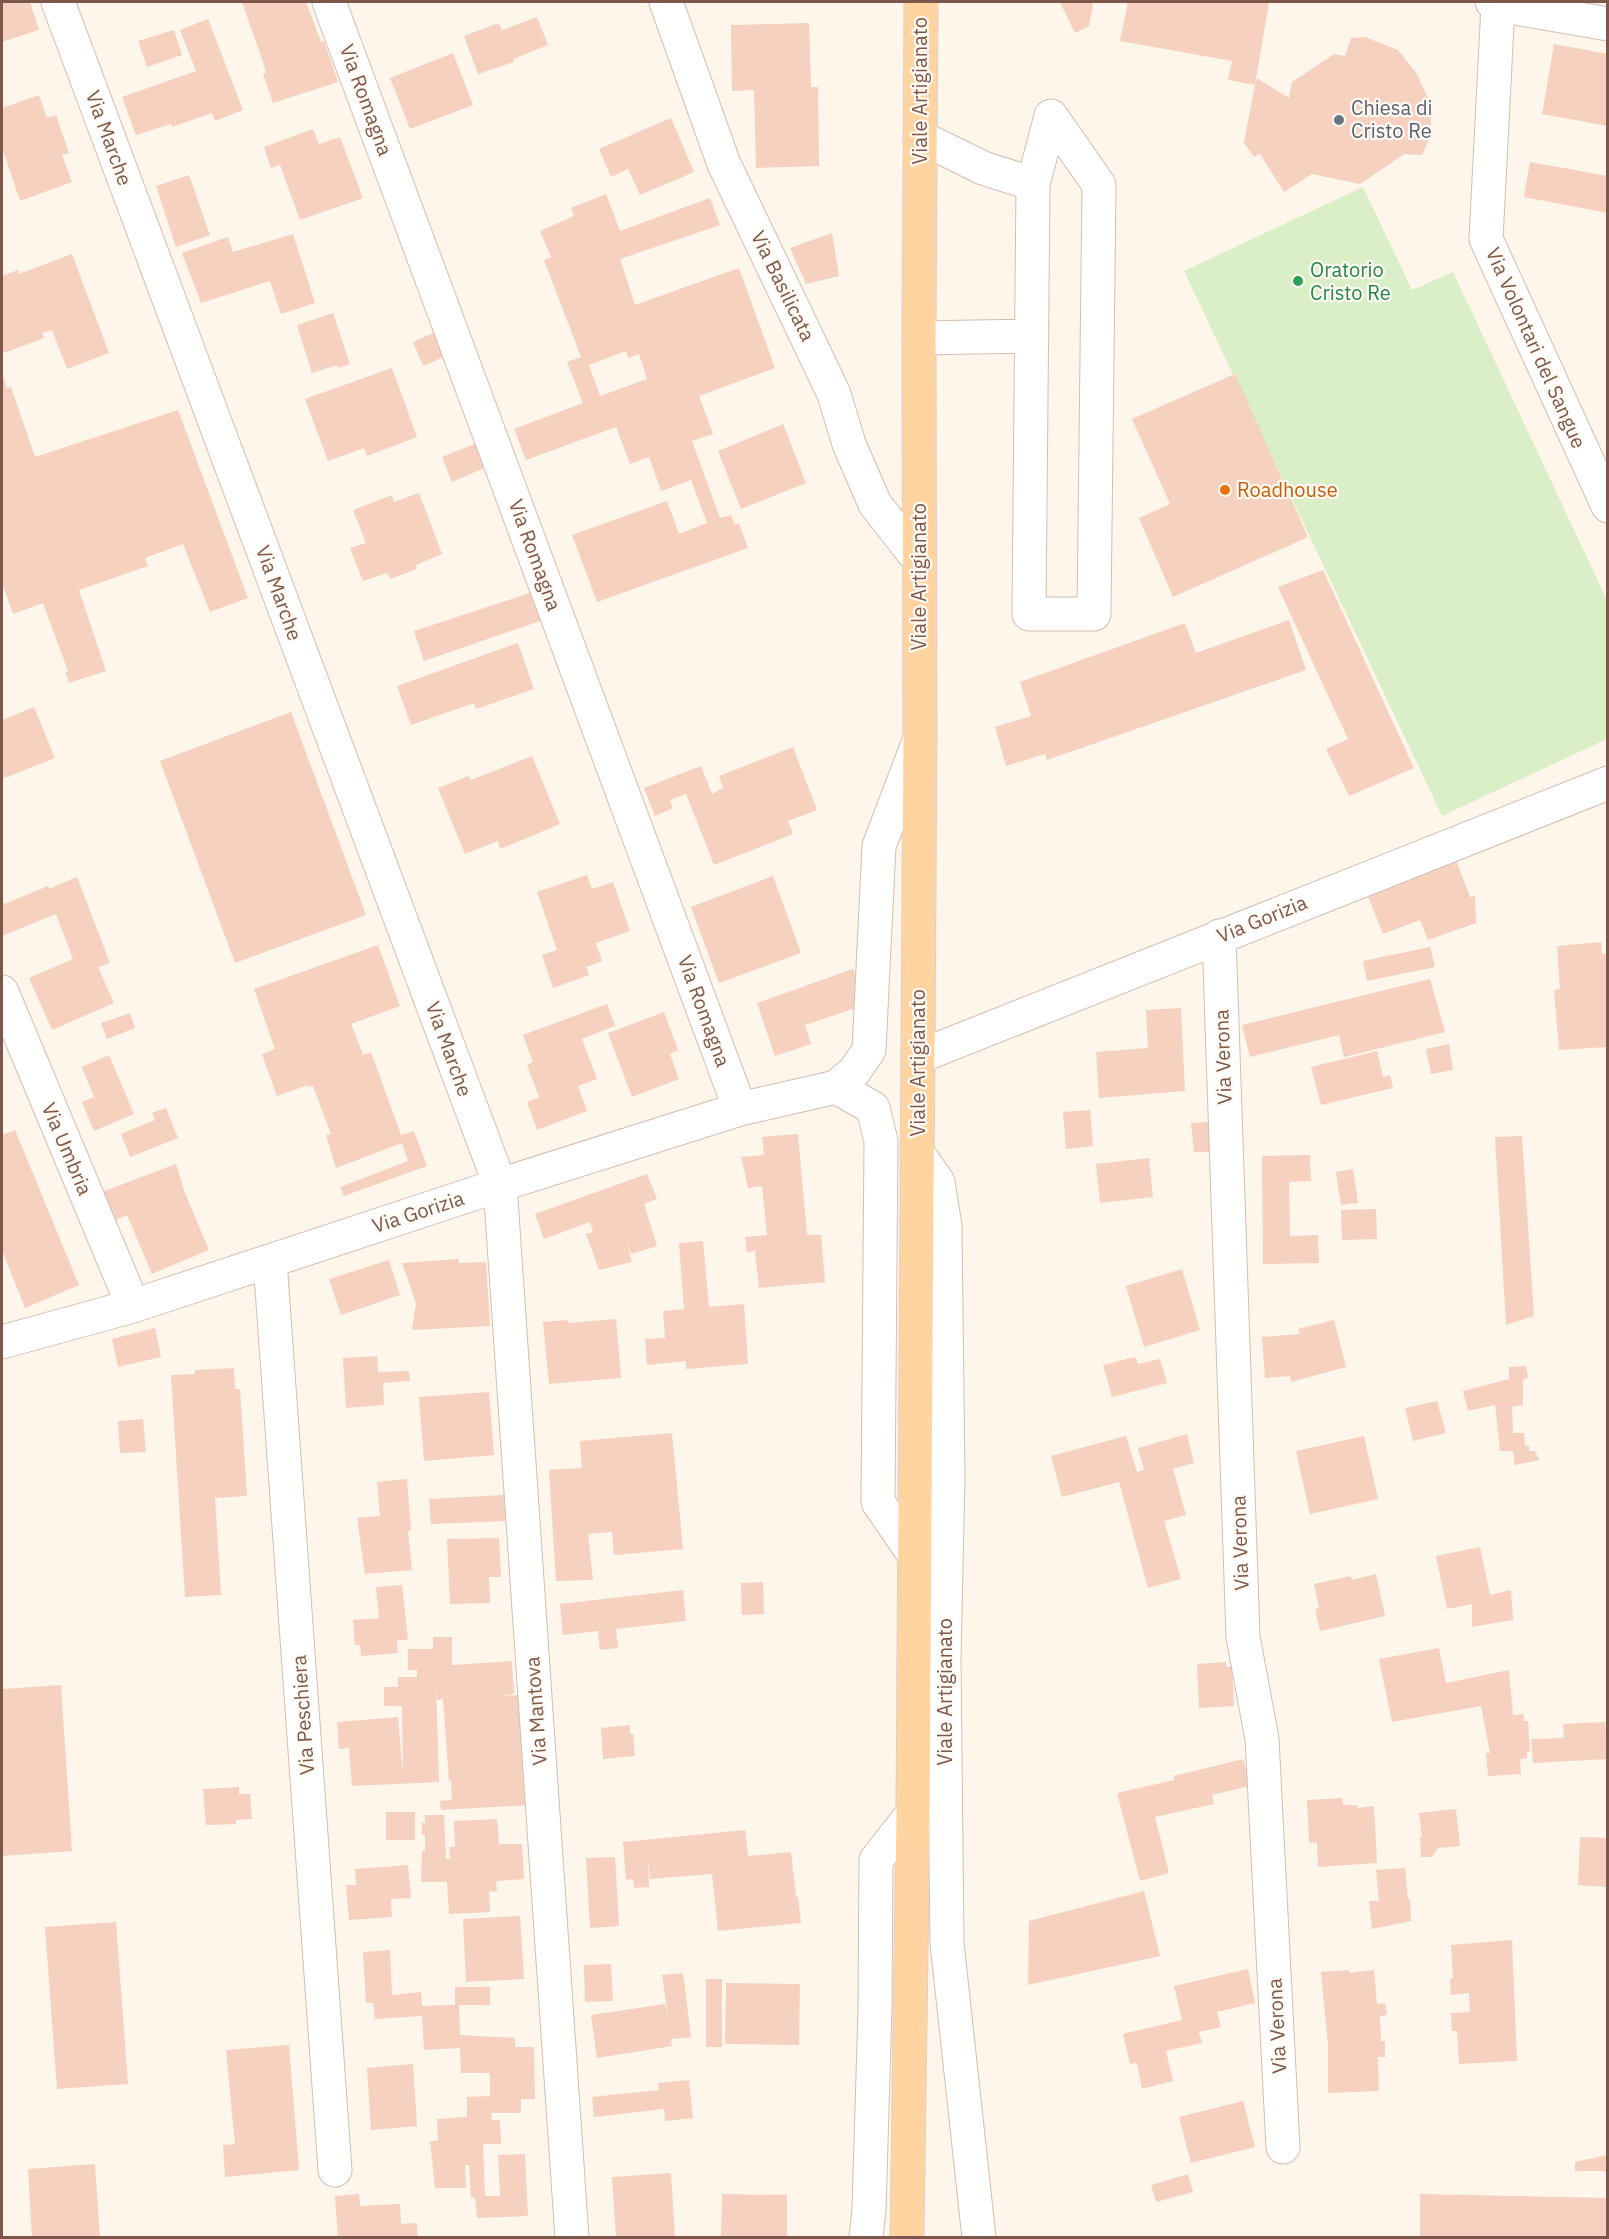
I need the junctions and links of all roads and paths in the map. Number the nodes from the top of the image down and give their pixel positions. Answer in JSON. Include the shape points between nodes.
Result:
{"nodes":[{"id":1,"x":58,"y":2,"type":"edge"},
{"id":2,"x":329,"y":2,"type":"edge"},
{"id":3,"x":666,"y":2,"type":"edge"},
{"id":4,"x":921,"y":2,"type":"edge"},
{"id":5,"x":1495,"y":3,"type":"edge"},
{"id":6,"x":1608,"y":24,"type":"edge"},
{"id":7,"x":920,"y":137,"type":"junction"},
{"id":8,"x":1034,"y":184,"type":"junction"},
{"id":9,"x":1032,"y":336,"type":"junction"},
{"id":10,"x":919,"y":338,"type":"junction"},
{"id":11,"x":1608,"y":506,"type":"edge"},
{"id":12,"x":919,"y":560,"type":"junction"},
{"id":13,"x":920,"y":737,"type":"junction"},
{"id":14,"x":1608,"y":783,"type":"edge"},
{"id":15,"x":1219,"y":936,"type":"junction"},
{"id":16,"x":2,"y":992,"type":"edge"},
{"id":17,"x":918,"y":1057,"type":"junction"},
{"id":18,"x":836,"y":1087,"type":"junction"},
{"id":19,"x":740,"y":1109,"type":"junction"},
{"id":20,"x":917,"y":1152,"type":"junction"},
{"id":21,"x":500,"y":1185,"type":"junction"},
{"id":22,"x":270,"y":1261,"type":"junction"},
{"id":23,"x":133,"y":1306,"type":"junction"},
{"id":24,"x":2,"y":1342,"type":"edge"},
{"id":25,"x":915,"y":1556,"type":"junction"},
{"id":26,"x":913,"y":1814,"type":"junction"},
{"id":27,"x":1283,"y":2147,"type":"dead end"},
{"id":28,"x":335,"y":2170,"type":"dead end"},
{"id":29,"x":572,"y":2238,"type":"edge"},
{"id":30,"x":866,"y":2238,"type":"edge"},
{"id":31,"x":907,"y":2238,"type":"edge"},
{"id":32,"x":979,"y":2238,"type":"edge"}],
"edges":[{"from":1,"to":21,"type":"street","name":"Via Marche"},
{"from":2,"to":19,"type":"street","name":"Via Romagna"},
{"from":3,"to":12,"type":"street","name":"Via Basilicata","via":[[724,164],[834,394],[849,444],[875,504]]},
{"from":4,"to":7,"type":"main road","name":"Viale Artigianato"},
{"from":5,"to":6,"type":"street"},
{"from":5,"to":11,"type":"street","name":"Via Volontari del Sangue","via":[[1486,239]]},
{"from":7,"to":8,"type":"street","via":[[983,168]]},
{"from":7,"to":10,"type":"main road","name":"Viale Artigianato"},
{"from":8,"to":9,"type":"street"},
{"from":8,"to":9,"type":"street","via":[[1051,116],[1099,185],[1094,615],[1029,614]]},
{"from":9,"to":10,"type":"street"},
{"from":10,"to":12,"type":"main road","name":"Viale Artigianato"},
{"from":12,"to":13,"type":"main road","name":"Viale Artigianato"},
{"from":13,"to":17,"type":"main road","name":"Viale Artigianato"},
{"from":13,"to":18,"type":"street","via":[[879,846],[869,1050],[854,1072]]},
{"from":14,"to":15,"type":"street","name":"Via Gorizia"},
{"from":15,"to":17,"type":"street","name":"Via Gorizia"},
{"from":15,"to":27,"type":"street","name":"Via Verona","via":[[1243,1637],[1262,1739]]},
{"from":16,"to":23,"type":"street","name":"Via Umbria"},
{"from":17,"to":20,"type":"main road","name":"Viale Artigianato"},
{"from":18,"to":19,"type":"street","name":"Via Gorizia"},
{"from":18,"to":25,"type":"street","via":[[873,1108],[881,1141],[878,1502]]},
{"from":19,"to":21,"type":"street","name":"Via Gorizia"},
{"from":20,"to":25,"type":"main road","name":"Viale Artigianato"},
{"from":20,"to":32,"type":"street","name":"Viale Artigianato","via":[[938,1182],[945,1226],[946,1943]]},
{"from":21,"to":22,"type":"street","name":"Via Gorizia"},
{"from":21,"to":29,"type":"street","name":"Via Mantova"},
{"from":22,"to":23,"type":"street","name":"Via Gorizia"},
{"from":22,"to":28,"type":"street","name":"Via Peschiera"},
{"from":23,"to":24,"type":"street","name":"Via Gorizia"},
{"from":25,"to":26,"type":"main road","name":"Viale Artigianato"},
{"from":26,"to":30,"type":"street","via":[[876,1860]]},
{"from":26,"to":31,"type":"main road","name":"Viale Artigianato"}]}
